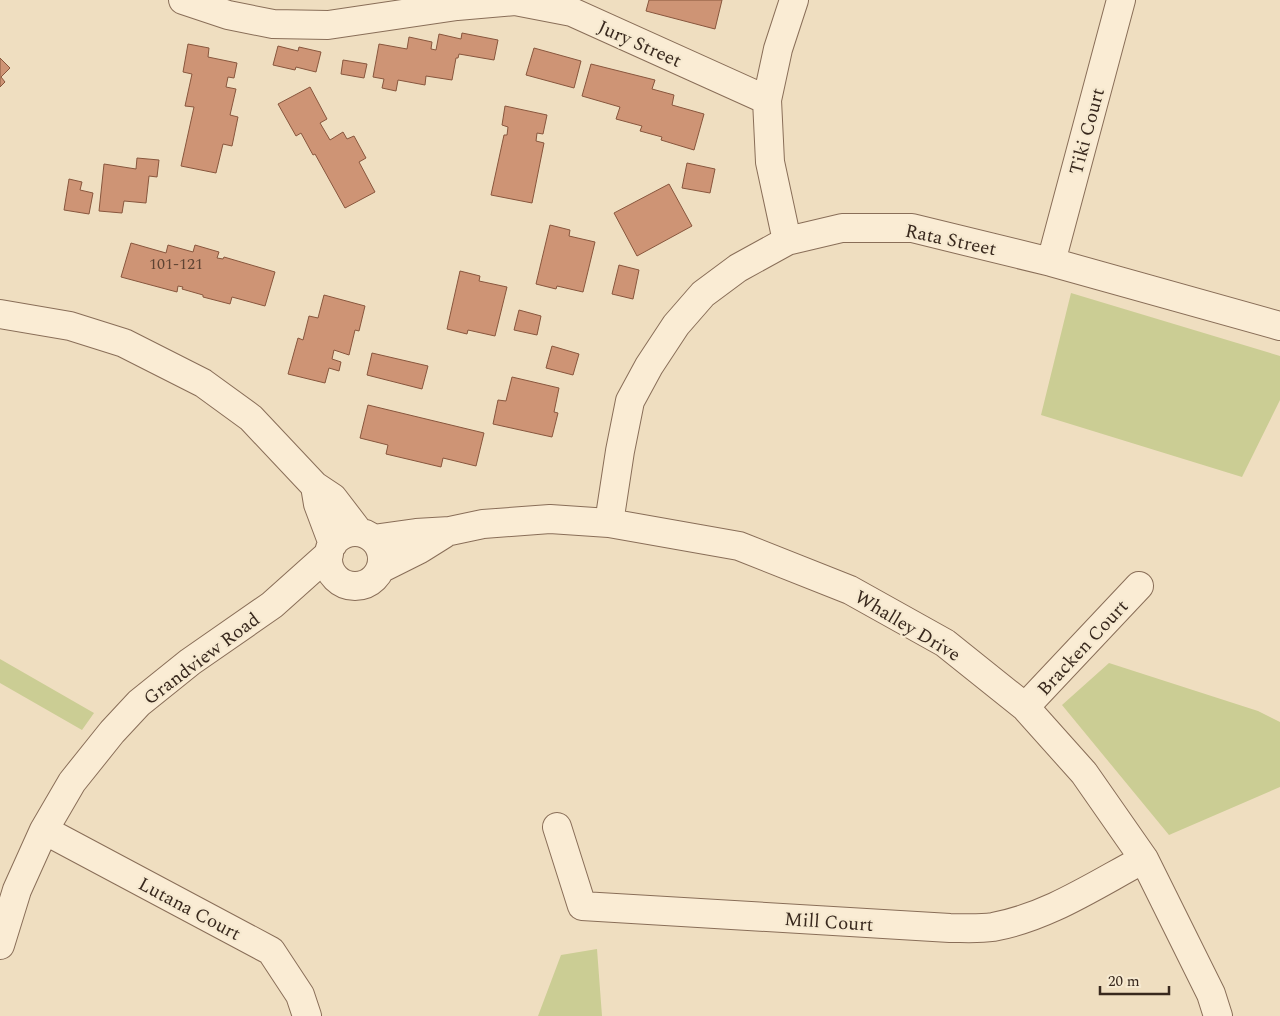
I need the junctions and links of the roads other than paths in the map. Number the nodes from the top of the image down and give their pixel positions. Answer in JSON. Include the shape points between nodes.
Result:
{"nodes":[{"id":1,"x":182,"y":0,"type":"edge"},
{"id":2,"x":794,"y":0,"type":"edge"},
{"id":3,"x":1121,"y":0,"type":"edge"},
{"id":4,"x":229,"y":8,"type":"edge"},
{"id":5,"x":767,"y":100,"type":"junction"},
{"id":6,"x":787,"y":241,"type":"junction"},
{"id":7,"x":1051,"y":262,"type":"junction"},
{"id":8,"x":0,"y":314,"type":"edge"},
{"id":9,"x":1280,"y":326,"type":"edge"},
{"id":10,"x":315,"y":486,"type":"junction"},
{"id":11,"x":609,"y":523,"type":"junction"},
{"id":12,"x":450,"y":531,"type":"junction"},
{"id":13,"x":366,"y":536,"type":"junction"},
{"id":14,"x":330,"y":549,"type":"junction"},
{"id":15,"x":380,"y":569,"type":"junction"},
{"id":16,"x":343,"y":583,"type":"junction"},
{"id":17,"x":1139,"y":586,"type":"dead end"},
{"id":18,"x":272,"y":605,"type":"junction"},
{"id":19,"x":1025,"y":707,"type":"junction"},
{"id":20,"x":557,"y":827,"type":"dead end"},
{"id":21,"x":44,"y":830,"type":"junction"},
{"id":22,"x":1144,"y":859,"type":"junction"},
{"id":23,"x":0,"y":945,"type":"edge"},
{"id":24,"x":307,"y":1016,"type":"edge"},
{"id":25,"x":1218,"y":1016,"type":"edge"}],
"edges":[{"from":1,"to":4,"type":"street","name":"Jury Street"},
{"from":2,"to":5,"type":"street","via":[[778,49]]},
{"from":3,"to":7,"type":"street","name":"Tiki Court"},
{"from":4,"to":5,"type":"street","name":"Jury Street","via":[[273,24],[328,25],[457,6],[515,2],[572,12]]},
{"from":5,"to":6,"type":"street","via":[[770,162]]},
{"from":6,"to":7,"type":"street","name":"Rata Street","via":[[842,228],[912,228]]},
{"from":6,"to":11,"type":"street","name":"Rata Street","via":[[738,268],[703,294],[676,325],[649,366],[630,401]]},
{"from":7,"to":9,"type":"street","name":"Rata Street"},
{"from":8,"to":10,"type":"street","via":[[70,326],[124,343],[203,383],[251,418]]},
{"from":10,"to":13,"type":"street","via":[[333,498]]},
{"from":10,"to":14,"type":"street"},
{"from":11,"to":12,"type":"street","name":"Whalley Drive","via":[[550,519],[483,524]]},
{"from":11,"to":19,"type":"street","name":"Whalley Drive","via":[[739,546],[850,590],[945,643]]},
{"from":12,"to":13,"type":"street","name":"Whalley Drive"},
{"from":12,"to":15,"type":"street","name":"Whalley Drive"},
{"from":13,"to":14,"type":"street","via":[[352,532],[344,534]]},
{"from":13,"to":15,"type":"street","via":[[378,545],[382,561]]},
{"from":14,"to":16,"type":"street","via":[[330,568]]},
{"from":14,"to":18,"type":"street","name":"Grandview Road"},
{"from":15,"to":16,"type":"street","via":[[368,582],[360,585]]},
{"from":16,"to":18,"type":"street","name":"Grandview Road"},
{"from":17,"to":19,"type":"street","name":"Bracken Court"},
{"from":18,"to":21,"type":"street","name":"Grandview Road","via":[[190,662],[139,703],[72,782]]},
{"from":19,"to":22,"type":"street","name":"Whalley Drive","via":[[1084,772]]},
{"from":20,"to":22,"type":"street","name":"Mill Court","via":[[582,906],[950,928],[991,927],[1023,919],[1048,910]]},
{"from":21,"to":23,"type":"street","name":"Grandview Road","via":[[17,890]]},
{"from":21,"to":24,"type":"street","name":"Lutana Court","via":[[271,951],[300,995]]},
{"from":22,"to":25,"type":"street","name":"Whalley Drive","via":[[1211,994]]}]}
